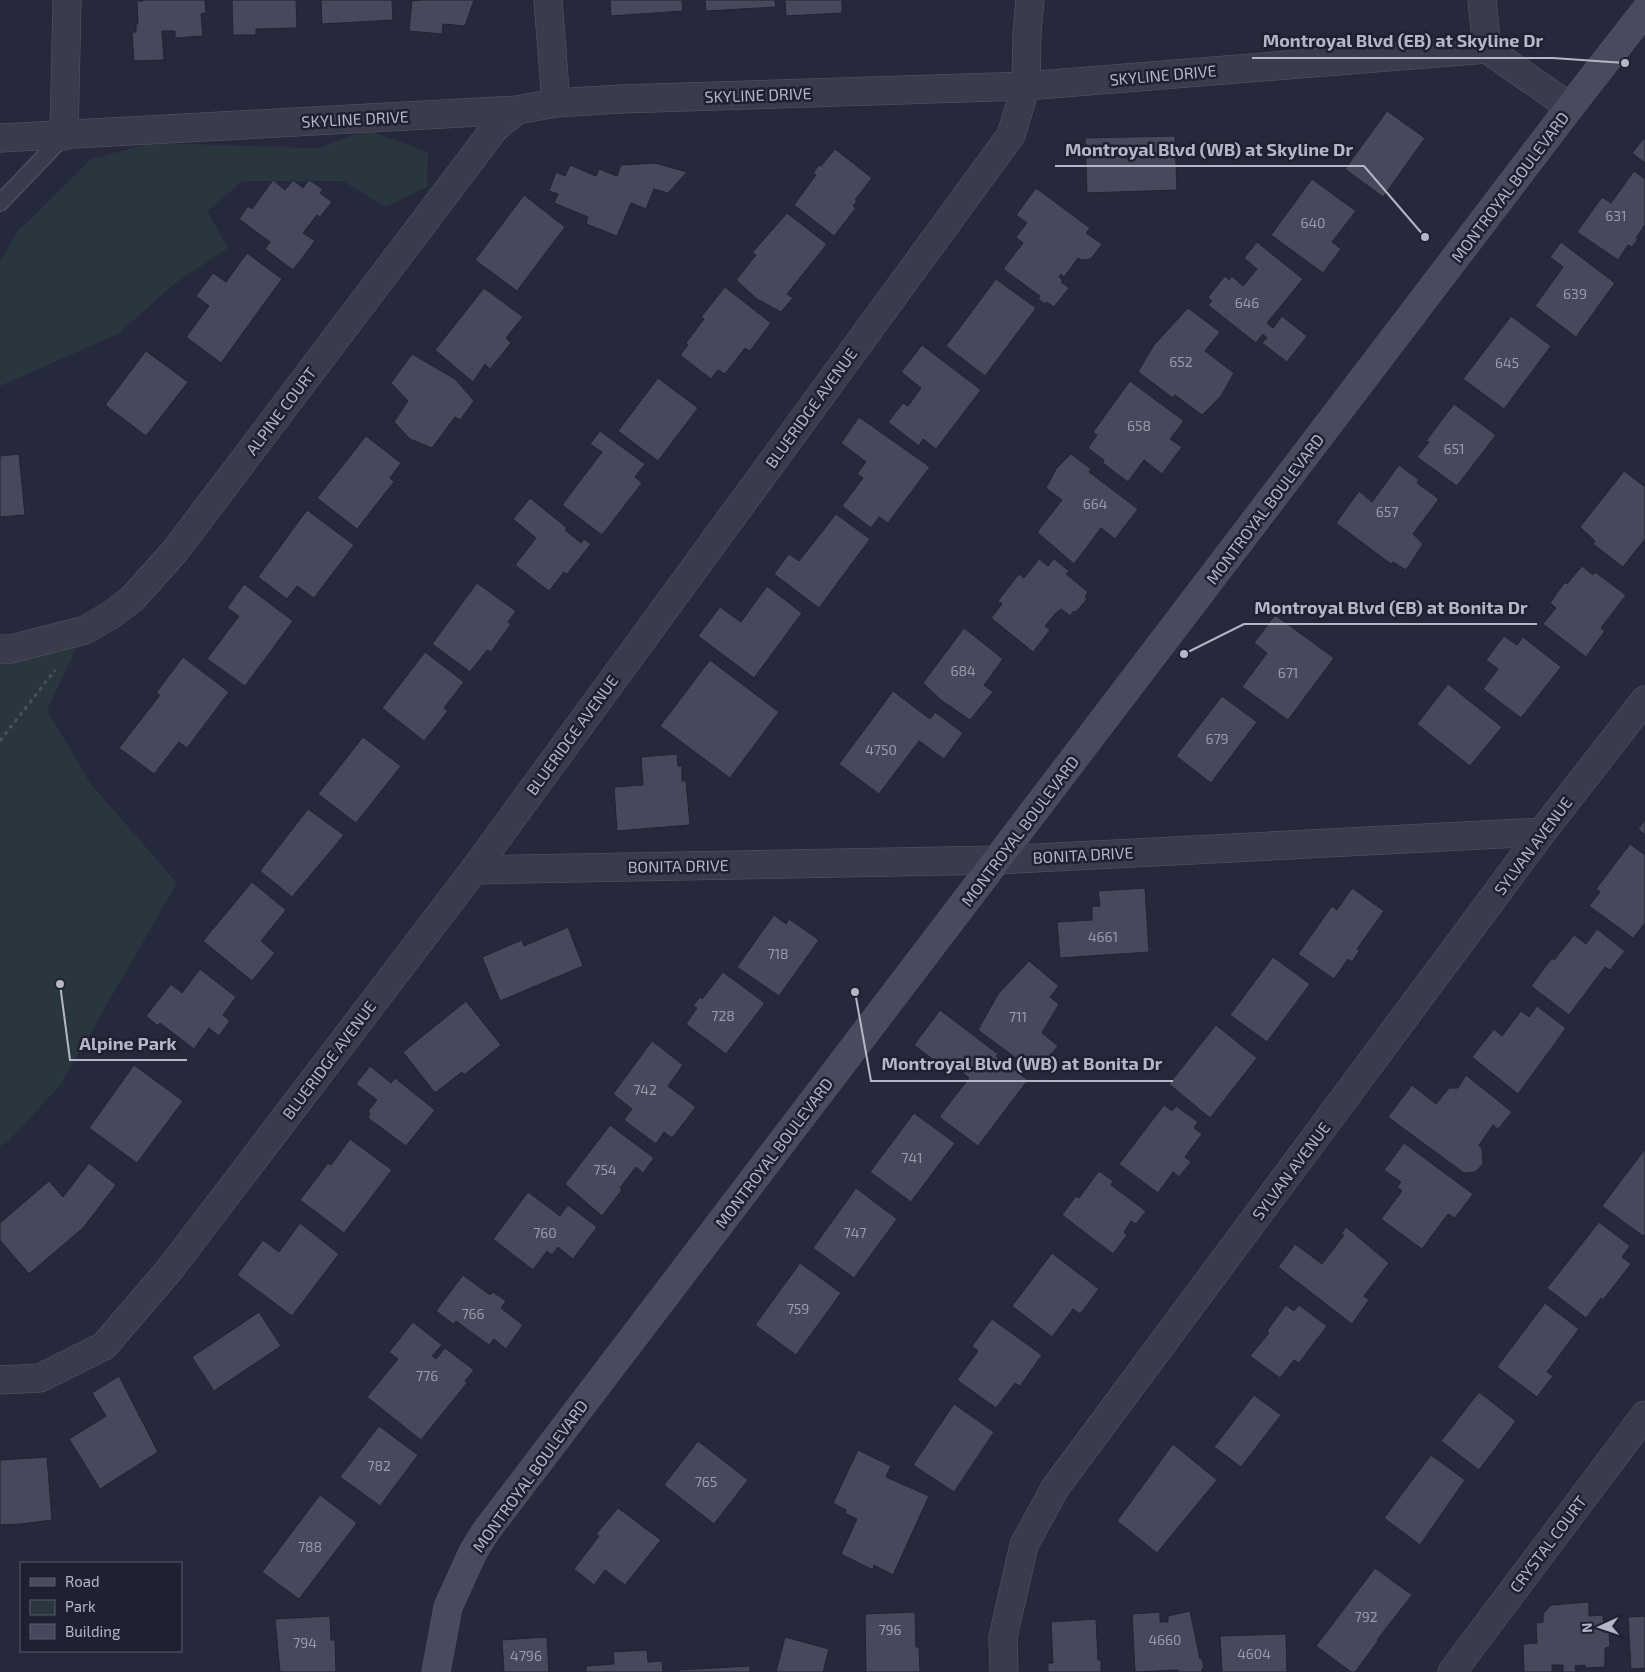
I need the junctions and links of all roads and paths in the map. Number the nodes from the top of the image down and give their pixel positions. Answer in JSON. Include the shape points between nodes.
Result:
{"nodes":[{"id":1,"x":67,"y":0,"type":"edge"},
{"id":2,"x":548,"y":0,"type":"edge"},
{"id":3,"x":1030,"y":0,"type":"edge"},
{"id":4,"x":1482,"y":0,"type":"edge"},
{"id":5,"x":1645,"y":11,"type":"edge"},
{"id":6,"x":1488,"y":49,"type":"junction"},
{"id":7,"x":1026,"y":86,"type":"junction"},
{"id":8,"x":556,"y":103,"type":"junction"},
{"id":9,"x":1570,"y":107,"type":"junction"},
{"id":10,"x":517,"y":110,"type":"junction"},
{"id":11,"x":64,"y":136,"type":"junction"},
{"id":12,"x":0,"y":138,"type":"edge"},
{"id":13,"x":0,"y":203,"type":"edge"},
{"id":14,"x":0,"y":649,"type":"edge"},
{"id":15,"x":57,"y":667,"type":"dead end"},
{"id":16,"x":1645,"y":700,"type":"edge"},
{"id":17,"x":0,"y":741,"type":"edge"},
{"id":18,"x":1542,"y":832,"type":"junction"},
{"id":19,"x":998,"y":860,"type":"junction"},
{"id":20,"x":474,"y":870,"type":"junction"},
{"id":21,"x":0,"y":1380,"type":"edge"},
{"id":22,"x":1645,"y":1415,"type":"edge"},
{"id":23,"x":436,"y":1672,"type":"edge"},
{"id":24,"x":1004,"y":1672,"type":"edge"},
{"id":25,"x":1452,"y":1672,"type":"edge"}],
"edges":[{"from":1,"to":11,"type":"street"},
{"from":2,"to":8,"type":"street"},
{"from":3,"to":7,"type":"street","name":"BLUERIDGE AVENUE"},
{"from":4,"to":6,"type":"street"},
{"from":5,"to":9,"type":"street","name":"MONTROYAL BOULEVARD"},
{"from":6,"to":7,"type":"street","name":"SKYLINE DRIVE"},
{"from":6,"to":9,"type":"street"},
{"from":7,"to":8,"type":"street","name":"SKYLINE DRIVE"},
{"from":7,"to":20,"type":"street","name":"BLUERIDGE AVENUE","via":[[1011,135]]},
{"from":8,"to":10,"type":"street","name":"SKYLINE DRIVE"},
{"from":9,"to":19,"type":"street","name":"MONTROYAL BOULEVARD"},
{"from":10,"to":11,"type":"street","name":"SKYLINE DRIVE"},
{"from":10,"to":14,"type":"street","name":"ALPINE COURT","via":[[495,128],[175,551],[132,598],[85,630]]},
{"from":11,"to":12,"type":"street","name":"SKYLINE DRIVE"},
{"from":11,"to":13,"type":"lane"},
{"from":15,"to":17,"type":"path"},
{"from":16,"to":18,"type":"street","name":"SYLVAN AVENUE"},
{"from":18,"to":19,"type":"street","name":"BONITA DRIVE"},
{"from":18,"to":24,"type":"street","name":"SYLVAN AVENUE","via":[[1055,1488],[1024,1545],[1004,1637]]},
{"from":19,"to":20,"type":"street","name":"BONITA DRIVE"},
{"from":19,"to":23,"type":"street","name":"MONTROYAL BOULEVARD","via":[[486,1531],[448,1607]]},
{"from":20,"to":21,"type":"street","name":"BLUERIDGE AVENUE","via":[[170,1269],[104,1346],[40,1378]]},
{"from":22,"to":25,"type":"street","name":"CRYSTAL COURT"}]}
